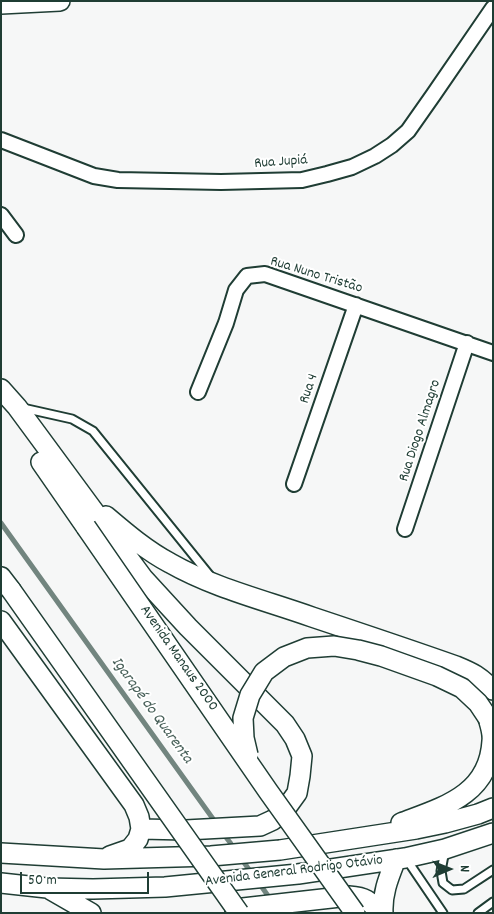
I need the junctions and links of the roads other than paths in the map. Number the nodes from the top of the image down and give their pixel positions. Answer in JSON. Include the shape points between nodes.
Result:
{"nodes":[{"id":1,"x":60,"y":1,"type":"edge"},
{"id":2,"x":1,"y":4,"type":"edge"},
{"id":3,"x":493,"y":8,"type":"edge"},
{"id":4,"x":1,"y":140,"type":"edge"},
{"id":5,"x":1,"y":215,"type":"edge"},
{"id":6,"x":16,"y":235,"type":"dead end"},
{"id":7,"x":356,"y":305,"type":"junction"},
{"id":8,"x":467,"y":344,"type":"junction"},
{"id":9,"x":493,"y":353,"type":"edge"},
{"id":10,"x":1,"y":389,"type":"edge"},
{"id":11,"x":198,"y":392,"type":"dead end"},
{"id":12,"x":9,"y":406,"type":"edge"},
{"id":13,"x":294,"y":484,"type":"dead end"},
{"id":14,"x":83,"y":497,"type":"junction"},
{"id":15,"x":405,"y":529,"type":"dead end"},
{"id":16,"x":6,"y":584,"type":"edge"},
{"id":17,"x":217,"y":585,"type":"junction"},
{"id":18,"x":1,"y":621,"type":"edge"},
{"id":19,"x":493,"y":690,"type":"edge"},
{"id":20,"x":250,"y":764,"type":"junction"},
{"id":21,"x":493,"y":808,"type":"edge"},
{"id":22,"x":142,"y":829,"type":"junction"},
{"id":23,"x":493,"y":833,"type":"edge"},
{"id":24,"x":361,"y":838,"type":"junction"},
{"id":25,"x":445,"y":849,"type":"junction"},
{"id":26,"x":1,"y":853,"type":"edge"},
{"id":27,"x":401,"y":858,"type":"junction"},
{"id":28,"x":104,"y":859,"type":"junction"},
{"id":29,"x":493,"y":870,"type":"edge"},
{"id":30,"x":1,"y":883,"type":"edge"},
{"id":31,"x":47,"y":888,"type":"junction"},
{"id":32,"x":493,"y":902,"type":"edge"},
{"id":33,"x":239,"y":911,"type":"edge"},
{"id":34,"x":91,"y":913,"type":"edge"},
{"id":35,"x":355,"y":913,"type":"edge"},
{"id":36,"x":382,"y":913,"type":"edge"},
{"id":37,"x":442,"y":913,"type":"edge"},
{"id":38,"x":478,"y":913,"type":"edge"}],
"edges":[{"from":1,"to":2,"type":"main road"},
{"from":3,"to":4,"type":"street","name":"Rua Jupiá","via":[[408,131],[375,156],[327,174],[302,180],[118,180],[94,176]]},
{"from":5,"to":6,"type":"street"},
{"from":7,"to":8,"type":"street","name":"Rua Nuno Tristão"},
{"from":7,"to":11,"type":"street","name":"Rua Nuno Tristão","via":[[265,274],[247,276],[236,290]]},
{"from":7,"to":13,"type":"street","name":"Rua 4"},
{"from":8,"to":9,"type":"street","name":"Rua Nuno Tristão"},
{"from":8,"to":15,"type":"street","name":"Rua Diogo Almagro"},
{"from":10,"to":12,"type":"main road"},
{"from":12,"to":14,"type":"main road"},
{"from":12,"to":17,"type":"lane","via":[[72,419],[93,431]]},
{"from":12,"to":20,"type":"main road","name":"Avenida Manaus 2000","bridge":true,"via":[[86,526]]},
{"from":14,"to":17,"type":"main road","via":[[150,551]]},
{"from":14,"to":22,"type":"main road","via":[[143,578],[285,724],[302,756],[297,793],[284,811],[260,826]]},
{"from":16,"to":33,"type":"main road","bridge":true},
{"from":17,"to":19,"type":"main road","via":[[456,666],[482,679]]},
{"from":18,"to":22,"type":"main road","via":[[134,805]]},
{"from":20,"to":24,"type":"main road","bridge":true,"via":[[243,718],[250,695],[264,672],[284,657],[307,648],[334,646],[358,650],[437,676],[462,688],[488,718],[493,739],[488,762],[478,782],[446,806]]},
{"from":20,"to":35,"type":"main road","name":"Avenida Manaus 2000","bridge":true},
{"from":21,"to":24,"type":"main road","name":"Avenida General Rodrigo Otávio","via":[[446,823]]},
{"from":22,"to":28,"type":"main road","via":[[130,849]]},
{"from":23,"to":25,"type":"main road","name":"Avenida General Rodrigo Otávio"},
{"from":24,"to":28,"type":"main road","name":"Avenida General Rodrigo Otávio","via":[[211,856]]},
{"from":25,"to":27,"type":"main road","name":"Avenida General Rodrigo Otávio"},
{"from":25,"to":29,"type":"lane","via":[[441,871],[443,883],[452,890],[464,889]]},
{"from":26,"to":28,"type":"main road","name":"Avenida General Rodrigo Otávio"},
{"from":27,"to":31,"type":"main road","name":"Avenida General Rodrigo Otávio","via":[[298,874],[165,887]]},
{"from":27,"to":36,"type":"main road","via":[[384,892]]},
{"from":27,"to":37,"type":"lane"},
{"from":30,"to":31,"type":"main road","name":"Avenida General Rodrigo Otávio"},
{"from":31,"to":34,"type":"main road"},
{"from":32,"to":38,"type":"lane"},
{"from":33,"to":36,"type":"main road","via":[[349,896],[369,901]]}]}
